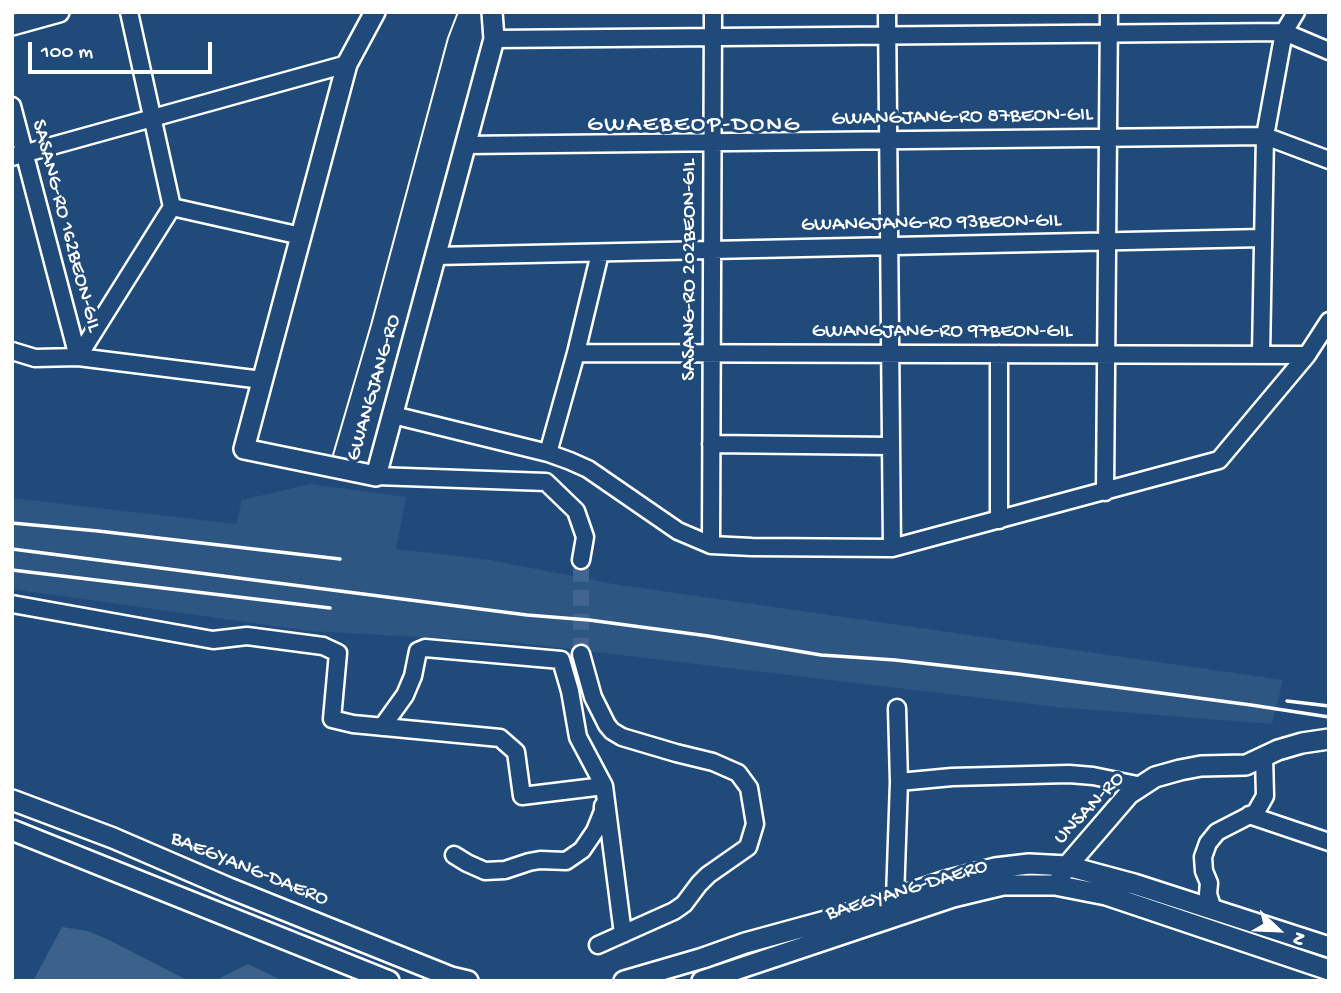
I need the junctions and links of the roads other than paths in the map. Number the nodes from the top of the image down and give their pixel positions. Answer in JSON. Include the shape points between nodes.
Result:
{"nodes":[{"id":1,"x":16,"y":12,"type":"edge"},
{"id":2,"x":59,"y":12,"type":"edge"},
{"id":3,"x":129,"y":12,"type":"edge"},
{"id":4,"x":375,"y":12,"type":"edge"},
{"id":5,"x":492,"y":12,"type":"edge"},
{"id":6,"x":713,"y":12,"type":"edge"},
{"id":7,"x":887,"y":12,"type":"edge"},
{"id":8,"x":1109,"y":12,"type":"edge"},
{"id":9,"x":1296,"y":12,"type":"edge"},
{"id":10,"x":12,"y":22,"type":"edge"},
{"id":11,"x":1284,"y":32,"type":"junction"},
{"id":12,"x":1109,"y":34,"type":"junction"},
{"id":13,"x":887,"y":35,"type":"junction"},
{"id":14,"x":713,"y":37,"type":"junction"},
{"id":15,"x":494,"y":39,"type":"junction"},
{"id":16,"x":1329,"y":51,"type":"edge"},
{"id":17,"x":347,"y":64,"type":"junction"},
{"id":18,"x":12,"y":106,"type":"edge"},
{"id":19,"x":153,"y":118,"type":"junction"},
{"id":20,"x":1265,"y":136,"type":"junction"},
{"id":21,"x":1108,"y":138,"type":"junction"},
{"id":22,"x":888,"y":140,"type":"junction"},
{"id":23,"x":712,"y":142,"type":"junction"},
{"id":24,"x":465,"y":145,"type":"junction"},
{"id":25,"x":19,"y":155,"type":"edge"},
{"id":26,"x":1329,"y":160,"type":"edge"},
{"id":27,"x":172,"y":207,"type":"junction"},
{"id":28,"x":301,"y":236,"type":"junction"},
{"id":29,"x":1263,"y":238,"type":"junction"},
{"id":30,"x":1107,"y":242,"type":"junction"},
{"id":31,"x":889,"y":246,"type":"junction"},
{"id":32,"x":712,"y":250,"type":"junction"},
{"id":33,"x":600,"y":253,"type":"junction"},
{"id":34,"x":435,"y":256,"type":"junction"},
{"id":35,"x":1329,"y":321,"type":"edge"},
{"id":36,"x":12,"y":351,"type":"edge"},
{"id":37,"x":576,"y":353,"type":"junction"},
{"id":38,"x":712,"y":353,"type":"junction"},
{"id":39,"x":890,"y":354,"type":"junction"},
{"id":40,"x":999,"y":354,"type":"junction"},
{"id":41,"x":1106,"y":355,"type":"junction"},
{"id":42,"x":1261,"y":355,"type":"junction"},
{"id":43,"x":1307,"y":355,"type":"junction"},
{"id":44,"x":78,"y":357,"type":"junction"},
{"id":45,"x":262,"y":380,"type":"junction"},
{"id":46,"x":393,"y":415,"type":"junction"},
{"id":47,"x":711,"y":444,"type":"junction"},
{"id":48,"x":891,"y":446,"type":"junction"},
{"id":49,"x":548,"y":453,"type":"junction"},
{"id":50,"x":376,"y":476,"type":"junction"},
{"id":51,"x":1105,"y":492,"type":"junction"},
{"id":52,"x":999,"y":520,"type":"junction"},
{"id":53,"x":711,"y":544,"type":"junction"},
{"id":54,"x":892,"y":548,"type":"junction"},
{"id":55,"x":581,"y":560,"type":"tunnel mouth"},
{"id":56,"x":12,"y":604,"type":"edge"},
{"id":57,"x":581,"y":654,"type":"tunnel mouth"},
{"id":58,"x":897,"y":708,"type":"dead end"},
{"id":59,"x":382,"y":727,"type":"junction"},
{"id":60,"x":1329,"y":739,"type":"edge"},
{"id":61,"x":1264,"y":756,"type":"junction"},
{"id":62,"x":899,"y":782,"type":"junction"},
{"id":63,"x":604,"y":786,"type":"junction"},
{"id":64,"x":1142,"y":786,"type":"junction"},
{"id":65,"x":12,"y":800,"type":"edge"},
{"id":66,"x":1249,"y":815,"type":"junction"},
{"id":67,"x":12,"y":830,"type":"edge"},
{"id":68,"x":1329,"y":842,"type":"edge"},
{"id":69,"x":454,"y":855,"type":"dead end"},
{"id":70,"x":1067,"y":866,"type":"junction"},
{"id":71,"x":1055,"y":885,"type":"junction"},
{"id":72,"x":895,"y":898,"type":"junction"},
{"id":73,"x":1213,"y":910,"type":"junction"},
{"id":74,"x":623,"y":934,"type":"junction"},
{"id":75,"x":598,"y":945,"type":"dead end"},
{"id":76,"x":1329,"y":947,"type":"edge"},
{"id":77,"x":1329,"y":970,"type":"edge"},
{"id":78,"x":389,"y":981,"type":"edge"},
{"id":79,"x":468,"y":981,"type":"edge"},
{"id":80,"x":624,"y":981,"type":"edge"},
{"id":81,"x":702,"y":981,"type":"edge"}],
"edges":[{"from":1,"to":10,"type":"street"},
{"from":2,"to":10,"type":"main road"},
{"from":3,"to":19,"type":"street"},
{"from":4,"to":17,"type":"main road","name":"GWANGJANG-RO"},
{"from":5,"to":15,"type":"main road","name":"GWANGJANG-RO"},
{"from":6,"to":14,"type":"street","name":"SASANG-RO 202BEON-GIL"},
{"from":7,"to":13,"type":"street"},
{"from":8,"to":12,"type":"street"},
{"from":9,"to":11,"type":"street"},
{"from":11,"to":12,"type":"street"},
{"from":11,"to":16,"type":"street"},
{"from":11,"to":20,"type":"street"},
{"from":12,"to":13,"type":"street"},
{"from":12,"to":21,"type":"street"},
{"from":13,"to":14,"type":"street"},
{"from":13,"to":22,"type":"street"},
{"from":14,"to":15,"type":"street"},
{"from":14,"to":23,"type":"street","name":"SASANG-RO 202BEON-GIL"},
{"from":15,"to":24,"type":"main road","name":"GWANGJANG-RO"},
{"from":17,"to":19,"type":"street"},
{"from":17,"to":28,"type":"main road","name":"GWANGJANG-RO"},
{"from":18,"to":25,"type":"street","name":"SASANG-RO 162BEON-GIL"},
{"from":19,"to":25,"type":"street"},
{"from":19,"to":27,"type":"street"},
{"from":20,"to":21,"type":"street","name":"GWANGJANG-RO 87BEON-GIL"},
{"from":20,"to":26,"type":"street","name":"GWANGJANG-RO 87BEON-GIL"},
{"from":20,"to":29,"type":"street"},
{"from":21,"to":22,"type":"street","name":"GWANGJANG-RO 87BEON-GIL"},
{"from":21,"to":30,"type":"street"},
{"from":22,"to":23,"type":"street","name":"GWANGJANG-RO 87BEON-GIL"},
{"from":22,"to":31,"type":"street"},
{"from":23,"to":24,"type":"street","name":"GWANGJANG-RO 87BEON-GIL"},
{"from":23,"to":32,"type":"street","name":"SASANG-RO 202BEON-GIL"},
{"from":24,"to":34,"type":"main road","name":"GWANGJANG-RO"},
{"from":25,"to":44,"type":"street","name":"SASANG-RO 162BEON-GIL"},
{"from":27,"to":28,"type":"street"},
{"from":27,"to":44,"type":"street"},
{"from":28,"to":45,"type":"main road","name":"GWANGJANG-RO"},
{"from":29,"to":30,"type":"street","name":"GWANGJANG-RO 93BEON-GIL"},
{"from":29,"to":42,"type":"street"},
{"from":30,"to":31,"type":"street","name":"GWANGJANG-RO 93BEON-GIL"},
{"from":30,"to":41,"type":"street"},
{"from":31,"to":32,"type":"street","name":"GWANGJANG-RO 93BEON-GIL"},
{"from":31,"to":39,"type":"street"},
{"from":32,"to":33,"type":"street","name":"GWANGJANG-RO 93BEON-GIL"},
{"from":32,"to":38,"type":"street","name":"SASANG-RO 202BEON-GIL"},
{"from":33,"to":34,"type":"street","name":"GWANGJANG-RO 93BEON-GIL"},
{"from":33,"to":37,"type":"street"},
{"from":34,"to":46,"type":"main road","name":"GWANGJANG-RO"},
{"from":35,"to":43,"type":"street"},
{"from":36,"to":44,"type":"street","via":[[35,358]]},
{"from":37,"to":38,"type":"street","name":"GWANGJANG-RO 97BEON-GIL"},
{"from":37,"to":49,"type":"street"},
{"from":38,"to":39,"type":"street","name":"GWANGJANG-RO 97BEON-GIL"},
{"from":38,"to":47,"type":"street","name":"SASANG-RO 202BEON-GIL"},
{"from":39,"to":40,"type":"street","name":"GWANGJANG-RO 97BEON-GIL"},
{"from":39,"to":48,"type":"street"},
{"from":40,"to":41,"type":"street","name":"GWANGJANG-RO 97BEON-GIL"},
{"from":40,"to":52,"type":"street"},
{"from":41,"to":42,"type":"street","name":"GWANGJANG-RO 97BEON-GIL"},
{"from":41,"to":51,"type":"street"},
{"from":42,"to":43,"type":"street","name":"GWANGJANG-RO 97BEON-GIL"},
{"from":43,"to":51,"type":"street","via":[[1219,460]]},
{"from":44,"to":45,"type":"street"},
{"from":45,"to":50,"type":"main road","name":"GWANGJANG-RO","via":[[244,449]]},
{"from":46,"to":49,"type":"street"},
{"from":46,"to":50,"type":"main road","name":"GWANGJANG-RO"},
{"from":47,"to":48,"type":"street"},
{"from":47,"to":53,"type":"street","name":"SASANG-RO 202BEON-GIL"},
{"from":48,"to":54,"type":"street"},
{"from":49,"to":53,"type":"street","via":[[588,469],[678,531]]},
{"from":50,"to":55,"type":"street","via":[[546,482],[576,511],[585,537]]},
{"from":51,"to":52,"type":"street"},
{"from":52,"to":54,"type":"street"},
{"from":53,"to":54,"type":"street"},
{"from":56,"to":59,"type":"street","via":[[213,640],[247,636],[323,646],[338,653],[332,719]]},
{"from":57,"to":74,"type":"street","via":[[593,697],[612,731],[738,773],[749,788],[755,824],[748,847],[708,875],[684,904]]},
{"from":58,"to":62,"type":"street"},
{"from":59,"to":63,"type":"street","via":[[500,738],[516,752],[522,796]]},
{"from":59,"to":63,"type":"street","via":[[405,695],[418,651],[425,648],[561,660],[578,737]]},
{"from":60,"to":61,"type":"main road","name":"UNSAN-RO"},
{"from":61,"to":64,"type":"main road","name":"UNSAN-RO","via":[[1246,765],[1180,770]]},
{"from":61,"to":66,"type":"street","via":[[1265,796]]},
{"from":62,"to":64,"type":"street","via":[[1069,774]]},
{"from":62,"to":72,"type":"street"},
{"from":63,"to":69,"type":"street","via":[[603,811],[595,831],[566,862],[540,860],[485,871]]},
{"from":63,"to":74,"type":"street"},
{"from":64,"to":70,"type":"main road","name":"UNSAN-RO","via":[[1129,794]]},
{"from":65,"to":79,"type":"main road","name":"BAEGYANG-DAERO"},
{"from":66,"to":68,"type":"street"},
{"from":66,"to":73,"type":"street","via":[[1217,832],[1208,843],[1203,871]]},
{"from":67,"to":78,"type":"main road"},
{"from":70,"to":71,"type":"main road","name":"UNSAN-RO"},
{"from":70,"to":72,"type":"main road","name":"BAEGYANG-DAERO","via":[[995,867]]},
{"from":70,"to":73,"type":"main road","name":"BAEGYANG-DAERO"},
{"from":71,"to":77,"type":"main road","name":"BAEGYANG-DAERO","via":[[1107,895]]},
{"from":71,"to":81,"type":"main road","name":"BAEGYANG-DAERO","via":[[1003,885],[953,897]]},
{"from":72,"to":80,"type":"main road","name":"BAEGYANG-DAERO"},
{"from":73,"to":76,"type":"main road","name":"BAEGYANG-DAERO"},
{"from":74,"to":75,"type":"street"}]}
